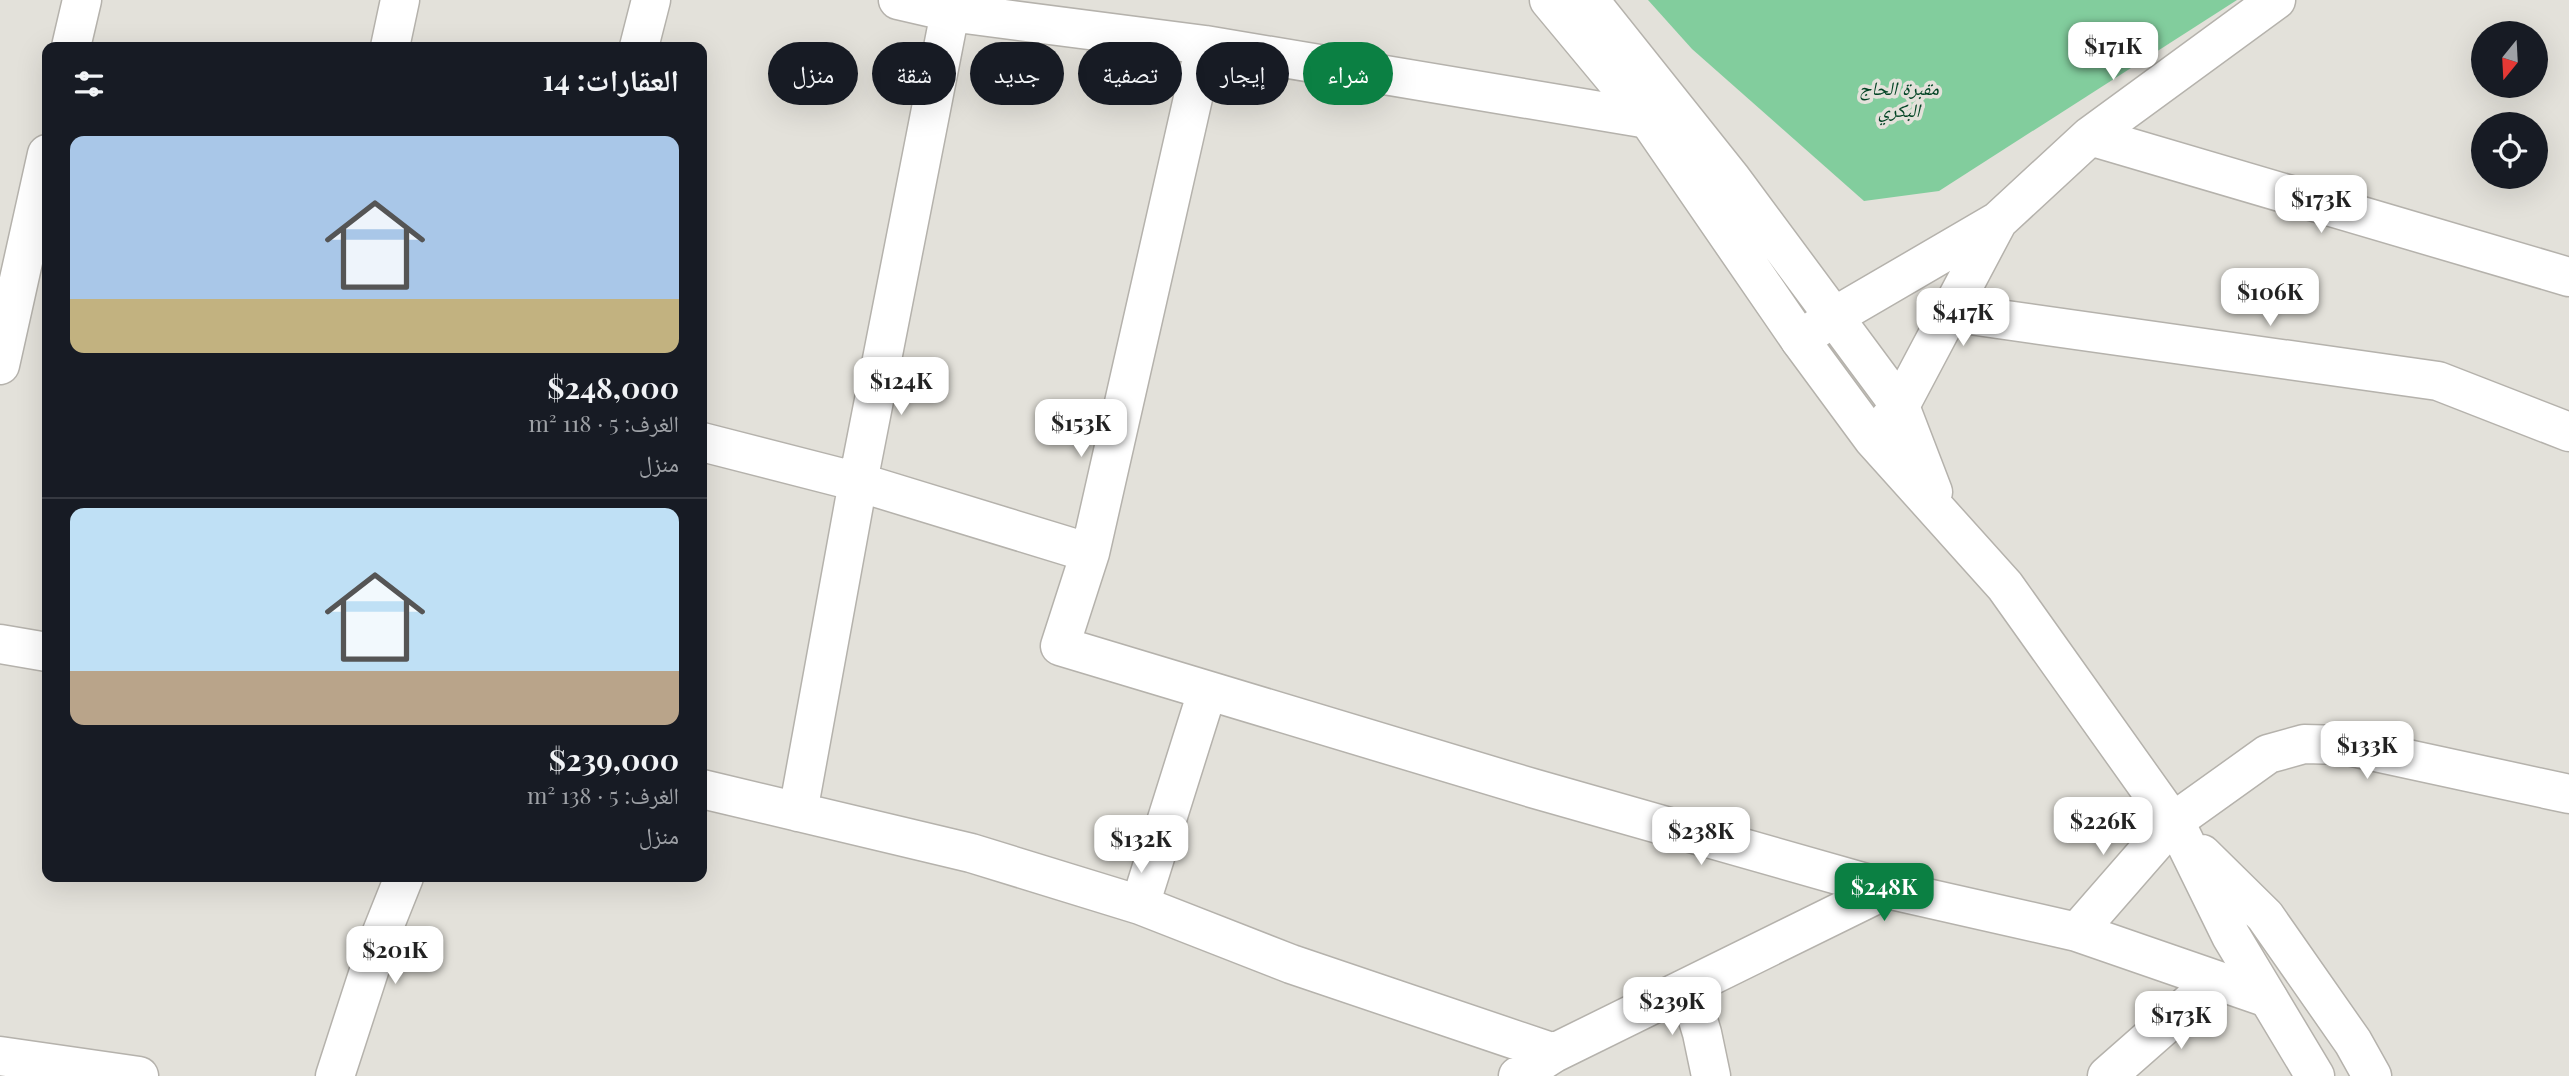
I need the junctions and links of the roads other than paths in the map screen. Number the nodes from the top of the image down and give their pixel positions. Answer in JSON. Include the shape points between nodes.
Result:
{"nodes":[{"id":1,"x":82,"y":0,"type":"edge"},
{"id":2,"x":400,"y":0,"type":"edge"},
{"id":3,"x":651,"y":0,"type":"edge"},
{"id":4,"x":898,"y":0,"type":"edge"},
{"id":5,"x":1549,"y":0,"type":"edge"},
{"id":6,"x":1589,"y":0,"type":"edge"},
{"id":7,"x":2276,"y":0,"type":"edge"},
{"id":8,"x":950,"y":12,"type":"junction"},
{"id":9,"x":72,"y":42,"type":"edge"},
{"id":10,"x":391,"y":42,"type":"edge"},
{"id":11,"x":640,"y":42,"type":"edge"},
{"id":12,"x":1196,"y":43,"type":"edge"},
{"id":13,"x":1289,"y":58,"type":"edge"},
{"id":14,"x":1196,"y":84,"type":"edge"},
{"id":15,"x":1648,"y":119,"type":"junction"},
{"id":16,"x":2090,"y":136,"type":"junction"},
{"id":17,"x":42,"y":176,"type":"edge"},
{"id":18,"x":1998,"y":221,"type":"junction"},
{"id":19,"x":2569,"y":277,"type":"edge"},
{"id":20,"x":1949,"y":312,"type":"junction"},
{"id":21,"x":1835,"y":316,"type":"junction"},
{"id":22,"x":1800,"y":340,"type":"junction"},
{"id":23,"x":0,"y":365,"type":"edge"},
{"id":24,"x":1900,"y":406,"type":"junction"},
{"id":25,"x":2569,"y":432,"type":"edge"},
{"id":26,"x":1873,"y":439,"type":"junction"},
{"id":27,"x":707,"y":443,"type":"edge"},
{"id":28,"x":858,"y":482,"type":"junction"},
{"id":29,"x":1942,"y":514,"type":"junction"},
{"id":30,"x":1090,"y":553,"type":"junction"},
{"id":31,"x":0,"y":644,"type":"edge"},
{"id":32,"x":42,"y":651,"type":"edge"},
{"id":33,"x":1207,"y":692,"type":"junction"},
{"id":34,"x":707,"y":790,"type":"edge"},
{"id":35,"x":2569,"y":794,"type":"edge"},
{"id":36,"x":798,"y":812,"type":"junction"},
{"id":37,"x":2176,"y":827,"type":"junction"},
{"id":38,"x":402,"y":882,"type":"edge"},
{"id":39,"x":1887,"y":889,"type":"junction"},
{"id":40,"x":1140,"y":905,"type":"junction"},
{"id":41,"x":2077,"y":932,"type":"junction"},
{"id":42,"x":2215,"y":981,"type":"junction"},
{"id":43,"x":1688,"y":987,"type":"junction"},
{"id":44,"x":2268,"y":998,"type":"junction"},
{"id":45,"x":1554,"y":1053,"type":"junction"},
{"id":46,"x":0,"y":1056,"type":"edge"},
{"id":47,"x":139,"y":1076,"type":"edge"},
{"id":48,"x":335,"y":1076,"type":"edge"},
{"id":49,"x":1518,"y":1076,"type":"edge"},
{"id":50,"x":1711,"y":1076,"type":"edge"},
{"id":51,"x":2107,"y":1076,"type":"edge"},
{"id":52,"x":2315,"y":1076,"type":"edge"},
{"id":53,"x":2372,"y":1076,"type":"edge"}],
"edges":[{"from":1,"to":9,"type":"street"},
{"from":2,"to":10,"type":"street"},
{"from":3,"to":11,"type":"street"},
{"from":4,"to":8,"type":"street"},
{"from":5,"to":15,"type":"street"},
{"from":6,"to":21,"type":"street"},
{"from":7,"to":16,"type":"street"},
{"from":8,"to":12,"type":"street"},
{"from":8,"to":28,"type":"street"},
{"from":13,"to":15,"type":"street"},
{"from":14,"to":30,"type":"street"},
{"from":15,"to":22,"type":"street"},
{"from":16,"to":18,"type":"street"},
{"from":16,"to":19,"type":"street"},
{"from":17,"to":23,"type":"street"},
{"from":18,"to":20,"type":"street"},
{"from":18,"to":21,"type":"street"},
{"from":20,"to":24,"type":"street"},
{"from":20,"to":25,"type":"street","via":[[2438,381]]},
{"from":21,"to":22,"type":"street"},
{"from":21,"to":24,"type":"street"},
{"from":22,"to":26,"type":"street"},
{"from":24,"to":26,"type":"street"},
{"from":24,"to":29,"type":"street"},
{"from":26,"to":29,"type":"street"},
{"from":27,"to":28,"type":"street"},
{"from":28,"to":30,"type":"street"},
{"from":28,"to":36,"type":"street"},
{"from":29,"to":37,"type":"street","via":[[2005,586]]},
{"from":30,"to":33,"type":"street","via":[[1060,646]]},
{"from":31,"to":32,"type":"street"},
{"from":33,"to":39,"type":"street"},
{"from":33,"to":40,"type":"street"},
{"from":34,"to":36,"type":"street"},
{"from":35,"to":37,"type":"street","via":[[2343,746],[2304,744],[2267,754]]},
{"from":36,"to":40,"type":"street","via":[[971,853]]},
{"from":37,"to":41,"type":"street"},
{"from":37,"to":44,"type":"street"},
{"from":37,"to":53,"type":"street","via":[[2264,916]]},
{"from":38,"to":48,"type":"street"},
{"from":39,"to":41,"type":"street"},
{"from":39,"to":43,"type":"street"},
{"from":40,"to":45,"type":"street","via":[[1291,964]]},
{"from":41,"to":42,"type":"street"},
{"from":42,"to":44,"type":"street"},
{"from":42,"to":51,"type":"street"},
{"from":43,"to":45,"type":"street"},
{"from":43,"to":50,"type":"street"},
{"from":44,"to":52,"type":"street"},
{"from":45,"to":49,"type":"street"},
{"from":46,"to":47,"type":"street"}]}
